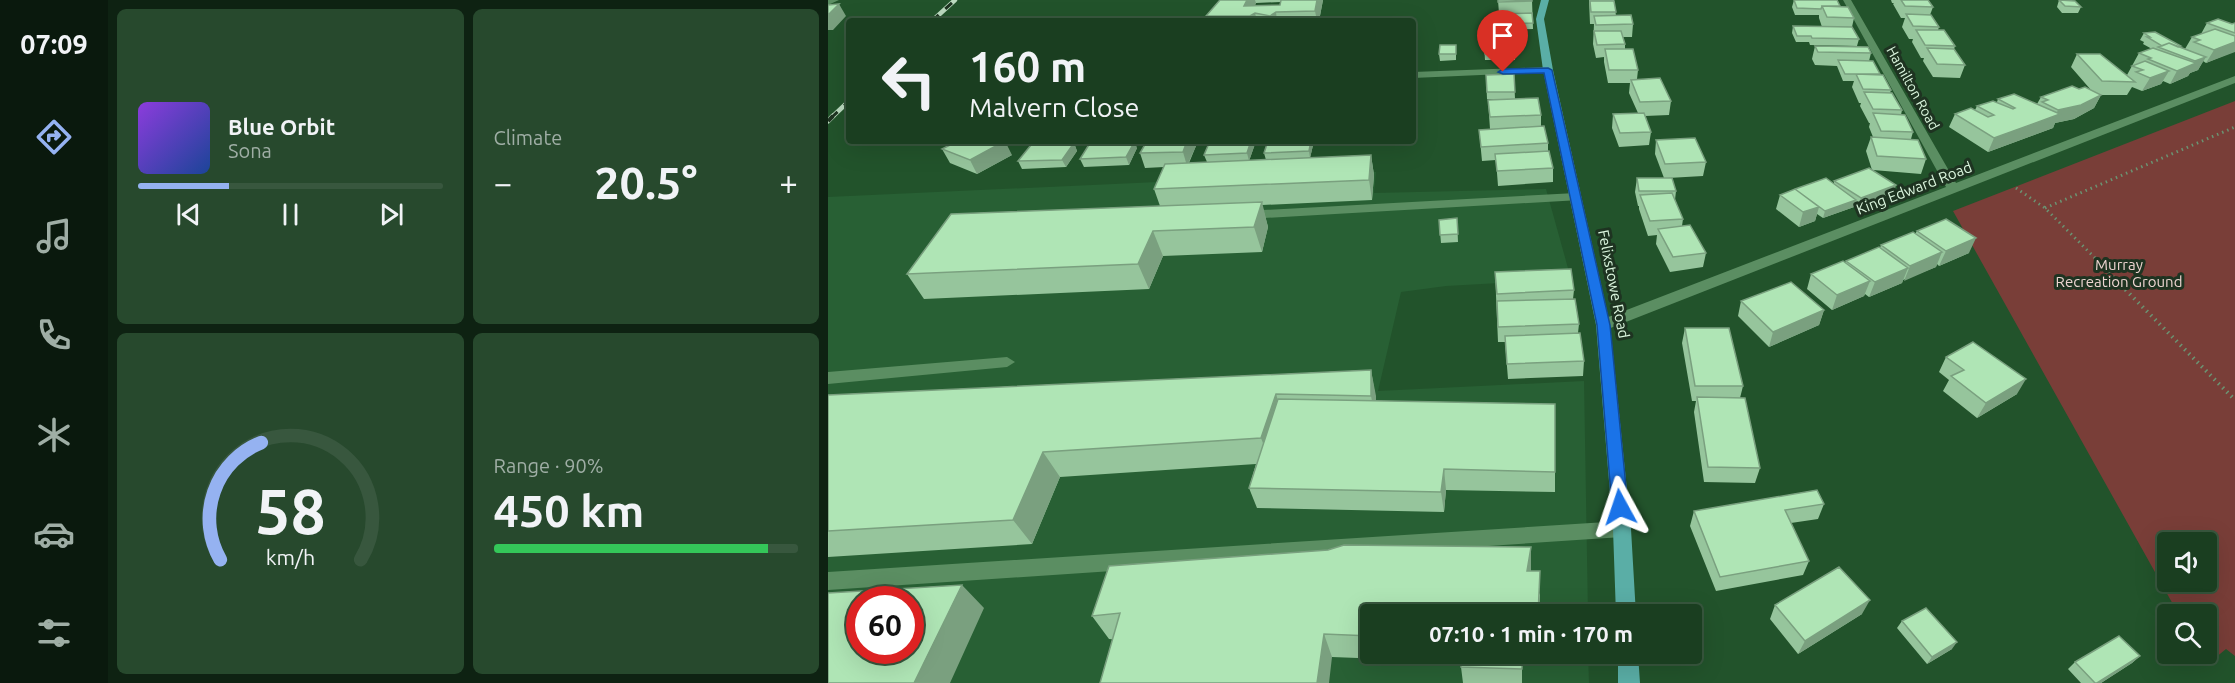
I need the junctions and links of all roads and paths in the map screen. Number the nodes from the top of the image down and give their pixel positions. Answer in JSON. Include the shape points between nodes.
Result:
{"nodes":[{"id":1,"x":835,"y":0,"type":"edge"},
{"id":2,"x":1545,"y":0,"type":"edge"},
{"id":3,"x":1847,"y":0,"type":"edge"},
{"id":4,"x":828,"y":2,"type":"edge"},
{"id":5,"x":1548,"y":70,"type":"junction"},
{"id":6,"x":1416,"y":75,"type":"edge"},
{"id":7,"x":2235,"y":79,"type":"edge"},
{"id":8,"x":2235,"y":127,"type":"edge"},
{"id":9,"x":1993,"y":175,"type":"junction"},
{"id":10,"x":1954,"y":190,"type":"junction"},
{"id":11,"x":1576,"y":197,"type":"junction"},
{"id":12,"x":2045,"y":208,"type":"junction"},
{"id":13,"x":1234,"y":216,"type":"edge"},
{"id":14,"x":1603,"y":325,"type":"junction"},
{"id":15,"x":1007,"y":362,"type":"dead end"},
{"id":16,"x":828,"y":378,"type":"edge"},
{"id":17,"x":2235,"y":400,"type":"edge"},
{"id":18,"x":1622,"y":529,"type":"junction"},
{"id":19,"x":828,"y":581,"type":"edge"},
{"id":20,"x":1625,"y":604,"type":"edge"},
{"id":21,"x":1628,"y":664,"type":"edge"},
{"id":22,"x":1629,"y":683,"type":"edge"}],
"edges":[{"from":1,"to":4,"type":"street"},
{"from":2,"to":5,"type":"main road","name":"Felixstowe Road","via":[[1540,19]]},
{"from":3,"to":10,"type":"street","name":"Hamilton Road"},
{"from":5,"to":6,"type":"street"},
{"from":5,"to":11,"type":"main road","name":"Felixstowe Road"},
{"from":7,"to":9,"type":"street","name":"King Edward Road"},
{"from":8,"to":12,"type":"path"},
{"from":9,"to":10,"type":"street","name":"King Edward Road"},
{"from":9,"to":12,"type":"path"},
{"from":10,"to":14,"type":"street","name":"King Edward Road"},
{"from":11,"to":13,"type":"street"},
{"from":11,"to":14,"type":"main road","name":"Felixstowe Road"},
{"from":12,"to":17,"type":"path"},
{"from":14,"to":18,"type":"main road","name":"Felixstowe Road"},
{"from":15,"to":16,"type":"street"},
{"from":18,"to":19,"type":"street"},
{"from":18,"to":20,"type":"main road","name":"Felixstowe Road"},
{"from":21,"to":22,"type":"main road"}]}
